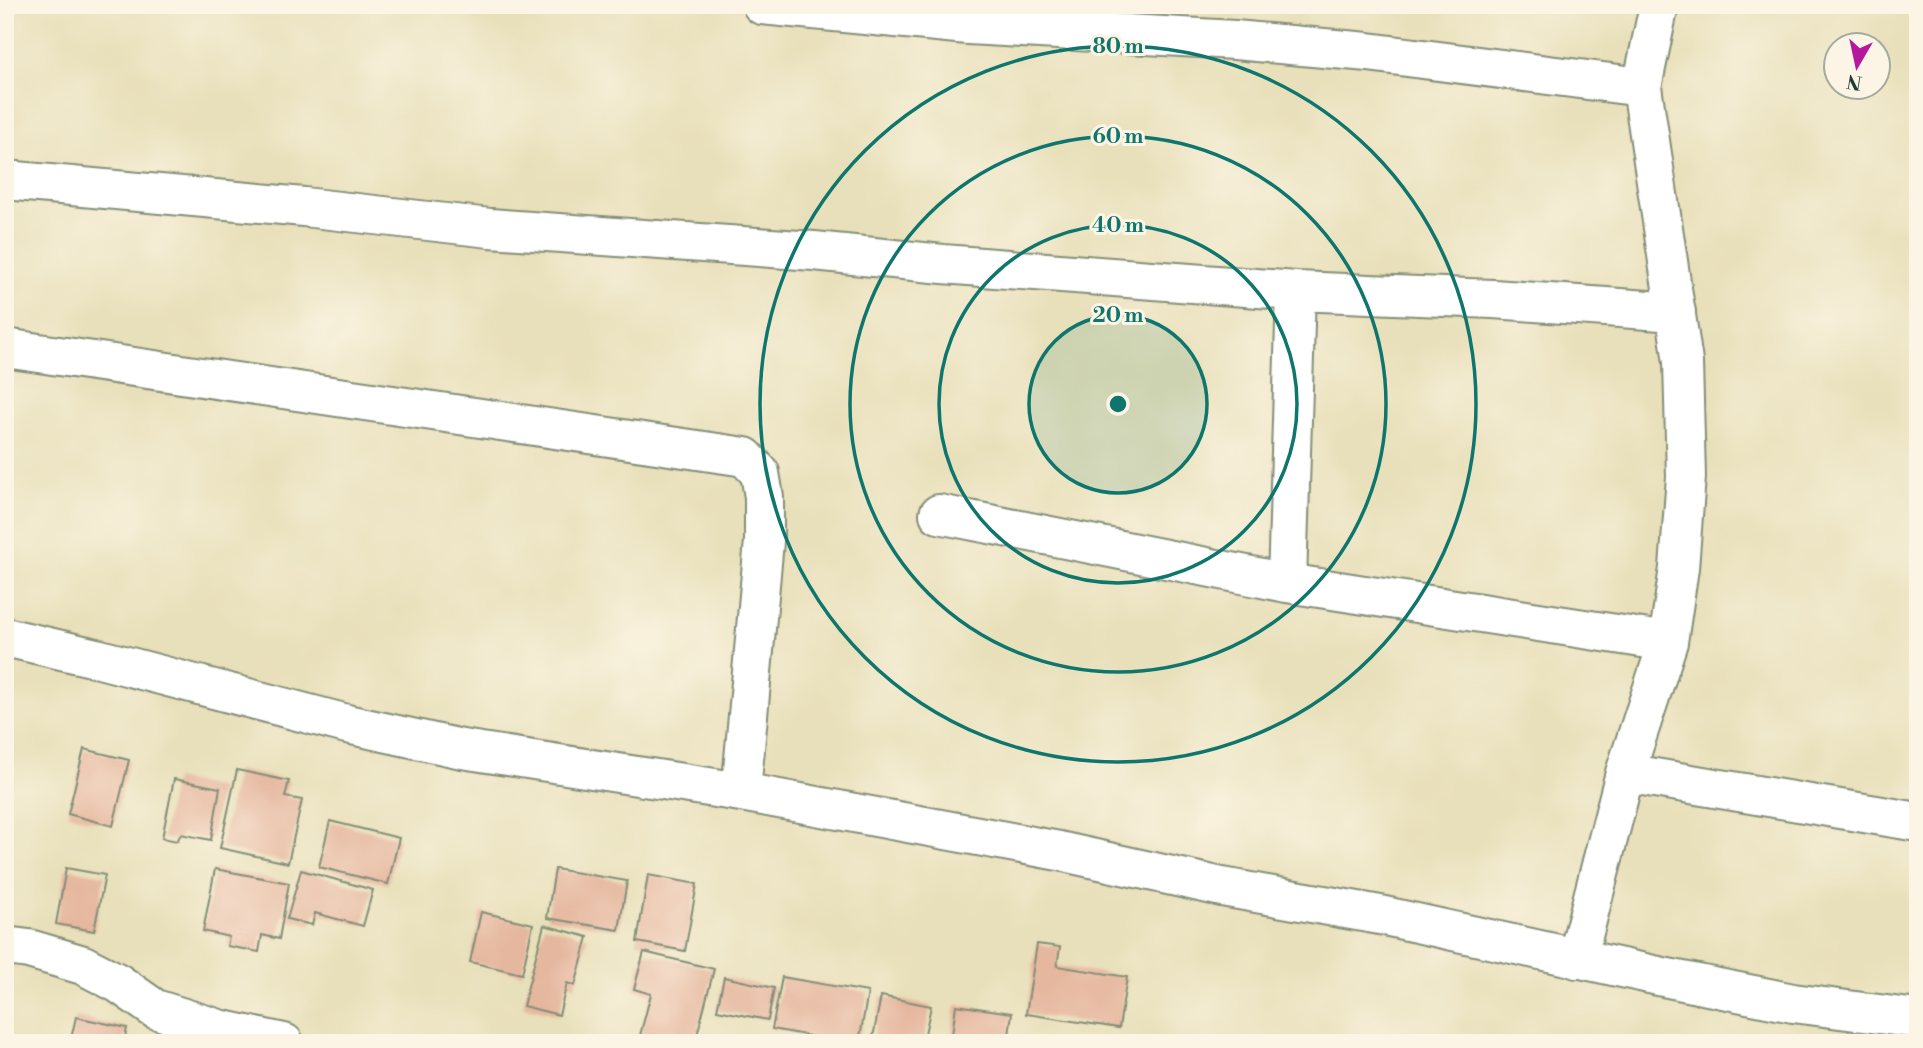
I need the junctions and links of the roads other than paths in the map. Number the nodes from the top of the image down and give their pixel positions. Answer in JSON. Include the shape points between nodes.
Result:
{"nodes":[{"id":1,"x":762,"y":5,"type":"edge"},
{"id":2,"x":1659,"y":5,"type":"edge"},
{"id":3,"x":969,"y":15,"type":"edge"},
{"id":4,"x":1642,"y":88,"type":"junction"},
{"id":5,"x":5,"y":180,"type":"edge"},
{"id":6,"x":1297,"y":291,"type":"junction"},
{"id":7,"x":1676,"y":312,"type":"junction"},
{"id":8,"x":5,"y":348,"type":"edge"},
{"id":9,"x":939,"y":514,"type":"dead end"},
{"id":10,"x":1287,"y":583,"type":"junction"},
{"id":11,"x":5,"y":637,"type":"edge"},
{"id":12,"x":1668,"y":642,"type":"junction"},
{"id":13,"x":1625,"y":773,"type":"junction"},
{"id":14,"x":741,"y":792,"type":"junction"},
{"id":15,"x":1918,"y":822,"type":"edge"},
{"id":16,"x":5,"y":946,"type":"edge"},
{"id":17,"x":1577,"y":959,"type":"junction"},
{"id":18,"x":1918,"y":1019,"type":"edge"},
{"id":19,"x":284,"y":1043,"type":"edge"}],
"edges":[{"from":1,"to":3,"type":"street"},
{"from":2,"to":4,"type":"street"},
{"from":3,"to":4,"type":"street","via":[[1368,52]]},
{"from":4,"to":7,"type":"street"},
{"from":5,"to":6,"type":"street","via":[[490,228]]},
{"from":6,"to":7,"type":"street"},
{"from":6,"to":10,"type":"street"},
{"from":7,"to":12,"type":"street","via":[[1683,362],[1686,477]]},
{"from":8,"to":14,"type":"street","via":[[745,457],[760,473],[764,541]]},
{"from":9,"to":10,"type":"street"},
{"from":10,"to":12,"type":"street"},
{"from":11,"to":14,"type":"street","via":[[462,749]]},
{"from":12,"to":13,"type":"street"},
{"from":13,"to":15,"type":"street"},
{"from":13,"to":17,"type":"street"},
{"from":14,"to":17,"type":"street","via":[[1380,915]]},
{"from":16,"to":19,"type":"street","via":[[83,965],[155,1009],[219,1030]]},
{"from":17,"to":18,"type":"street","via":[[1793,1003]]}]}
